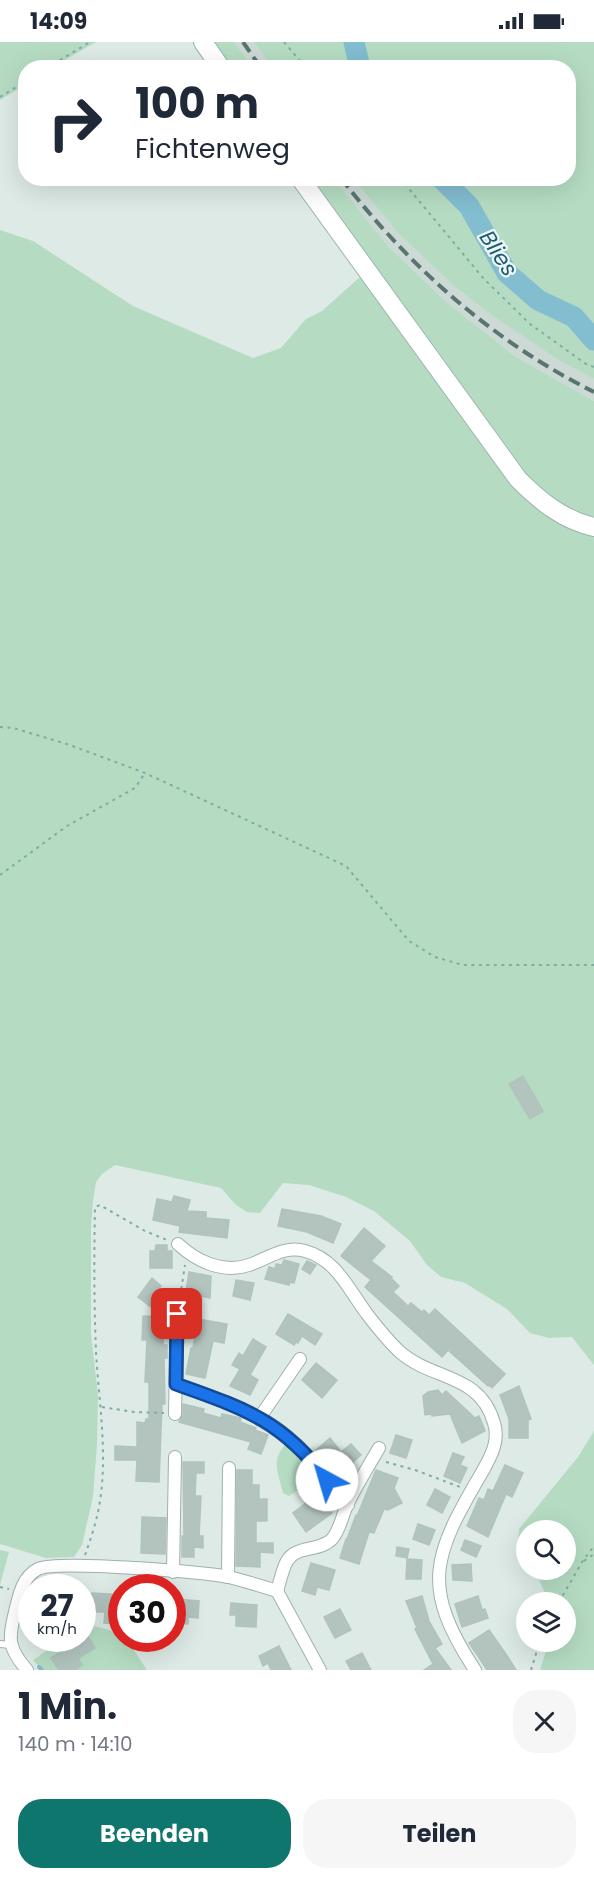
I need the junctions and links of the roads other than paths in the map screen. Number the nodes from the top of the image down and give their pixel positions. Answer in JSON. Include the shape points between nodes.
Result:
{"nodes":[{"id":1,"x":203,"y":42,"type":"edge"},
{"id":2,"x":215,"y":60,"type":"edge"},
{"id":3,"x":306,"y":186,"type":"edge"},
{"id":4,"x":594,"y":527,"type":"edge"},
{"id":5,"x":178,"y":1244,"type":"road end"},
{"id":6,"x":177,"y":1314,"type":"road end"},
{"id":7,"x":300,"y":1359,"type":"dead end"},
{"id":8,"x":176,"y":1384,"type":"junction"},
{"id":9,"x":175,"y":1414,"type":"road end"},
{"id":10,"x":260,"y":1417,"type":"junction"},
{"id":11,"x":376,"y":1453,"type":"road end"},
{"id":12,"x":175,"y":1457,"type":"dead end"},
{"id":13,"x":229,"y":1468,"type":"dead end"},
{"id":14,"x":348,"y":1505,"type":"junction"},
{"id":15,"x":173,"y":1572,"type":"junction"},
{"id":16,"x":228,"y":1577,"type":"junction"},
{"id":17,"x":277,"y":1592,"type":"junction"},
{"id":18,"x":5,"y":1644,"type":"edge"},
{"id":19,"x":27,"y":1670,"type":"edge"},
{"id":20,"x":321,"y":1670,"type":"edge"},
{"id":21,"x":475,"y":1670,"type":"edge"}],
"edges":[{"from":1,"to":2,"type":"main road"},
{"from":3,"to":4,"type":"main road","via":[[518,479],[538,499],[564,516]]},
{"from":5,"to":21,"type":"street","via":[[204,1262],[237,1268],[278,1252],[303,1250],[316,1255],[334,1268],[400,1352],[484,1399],[495,1427],[494,1449],[445,1540],[439,1574],[440,1601],[448,1625]]},
{"from":6,"to":8,"type":"street"},
{"from":7,"to":10,"type":"street"},
{"from":8,"to":9,"type":"street"},
{"from":8,"to":10,"type":"street"},
{"from":10,"to":14,"type":"street","via":[[297,1444]]},
{"from":11,"to":14,"type":"street"},
{"from":12,"to":15,"type":"street"},
{"from":13,"to":16,"type":"street"},
{"from":14,"to":17,"type":"street","via":[[331,1540],[297,1552],[286,1561]]},
{"from":15,"to":16,"type":"street"},
{"from":15,"to":18,"type":"street","via":[[87,1570],[53,1565],[37,1569],[25,1580]]},
{"from":16,"to":17,"type":"street"},
{"from":17,"to":20,"type":"street"},
{"from":18,"to":19,"type":"street"}]}
